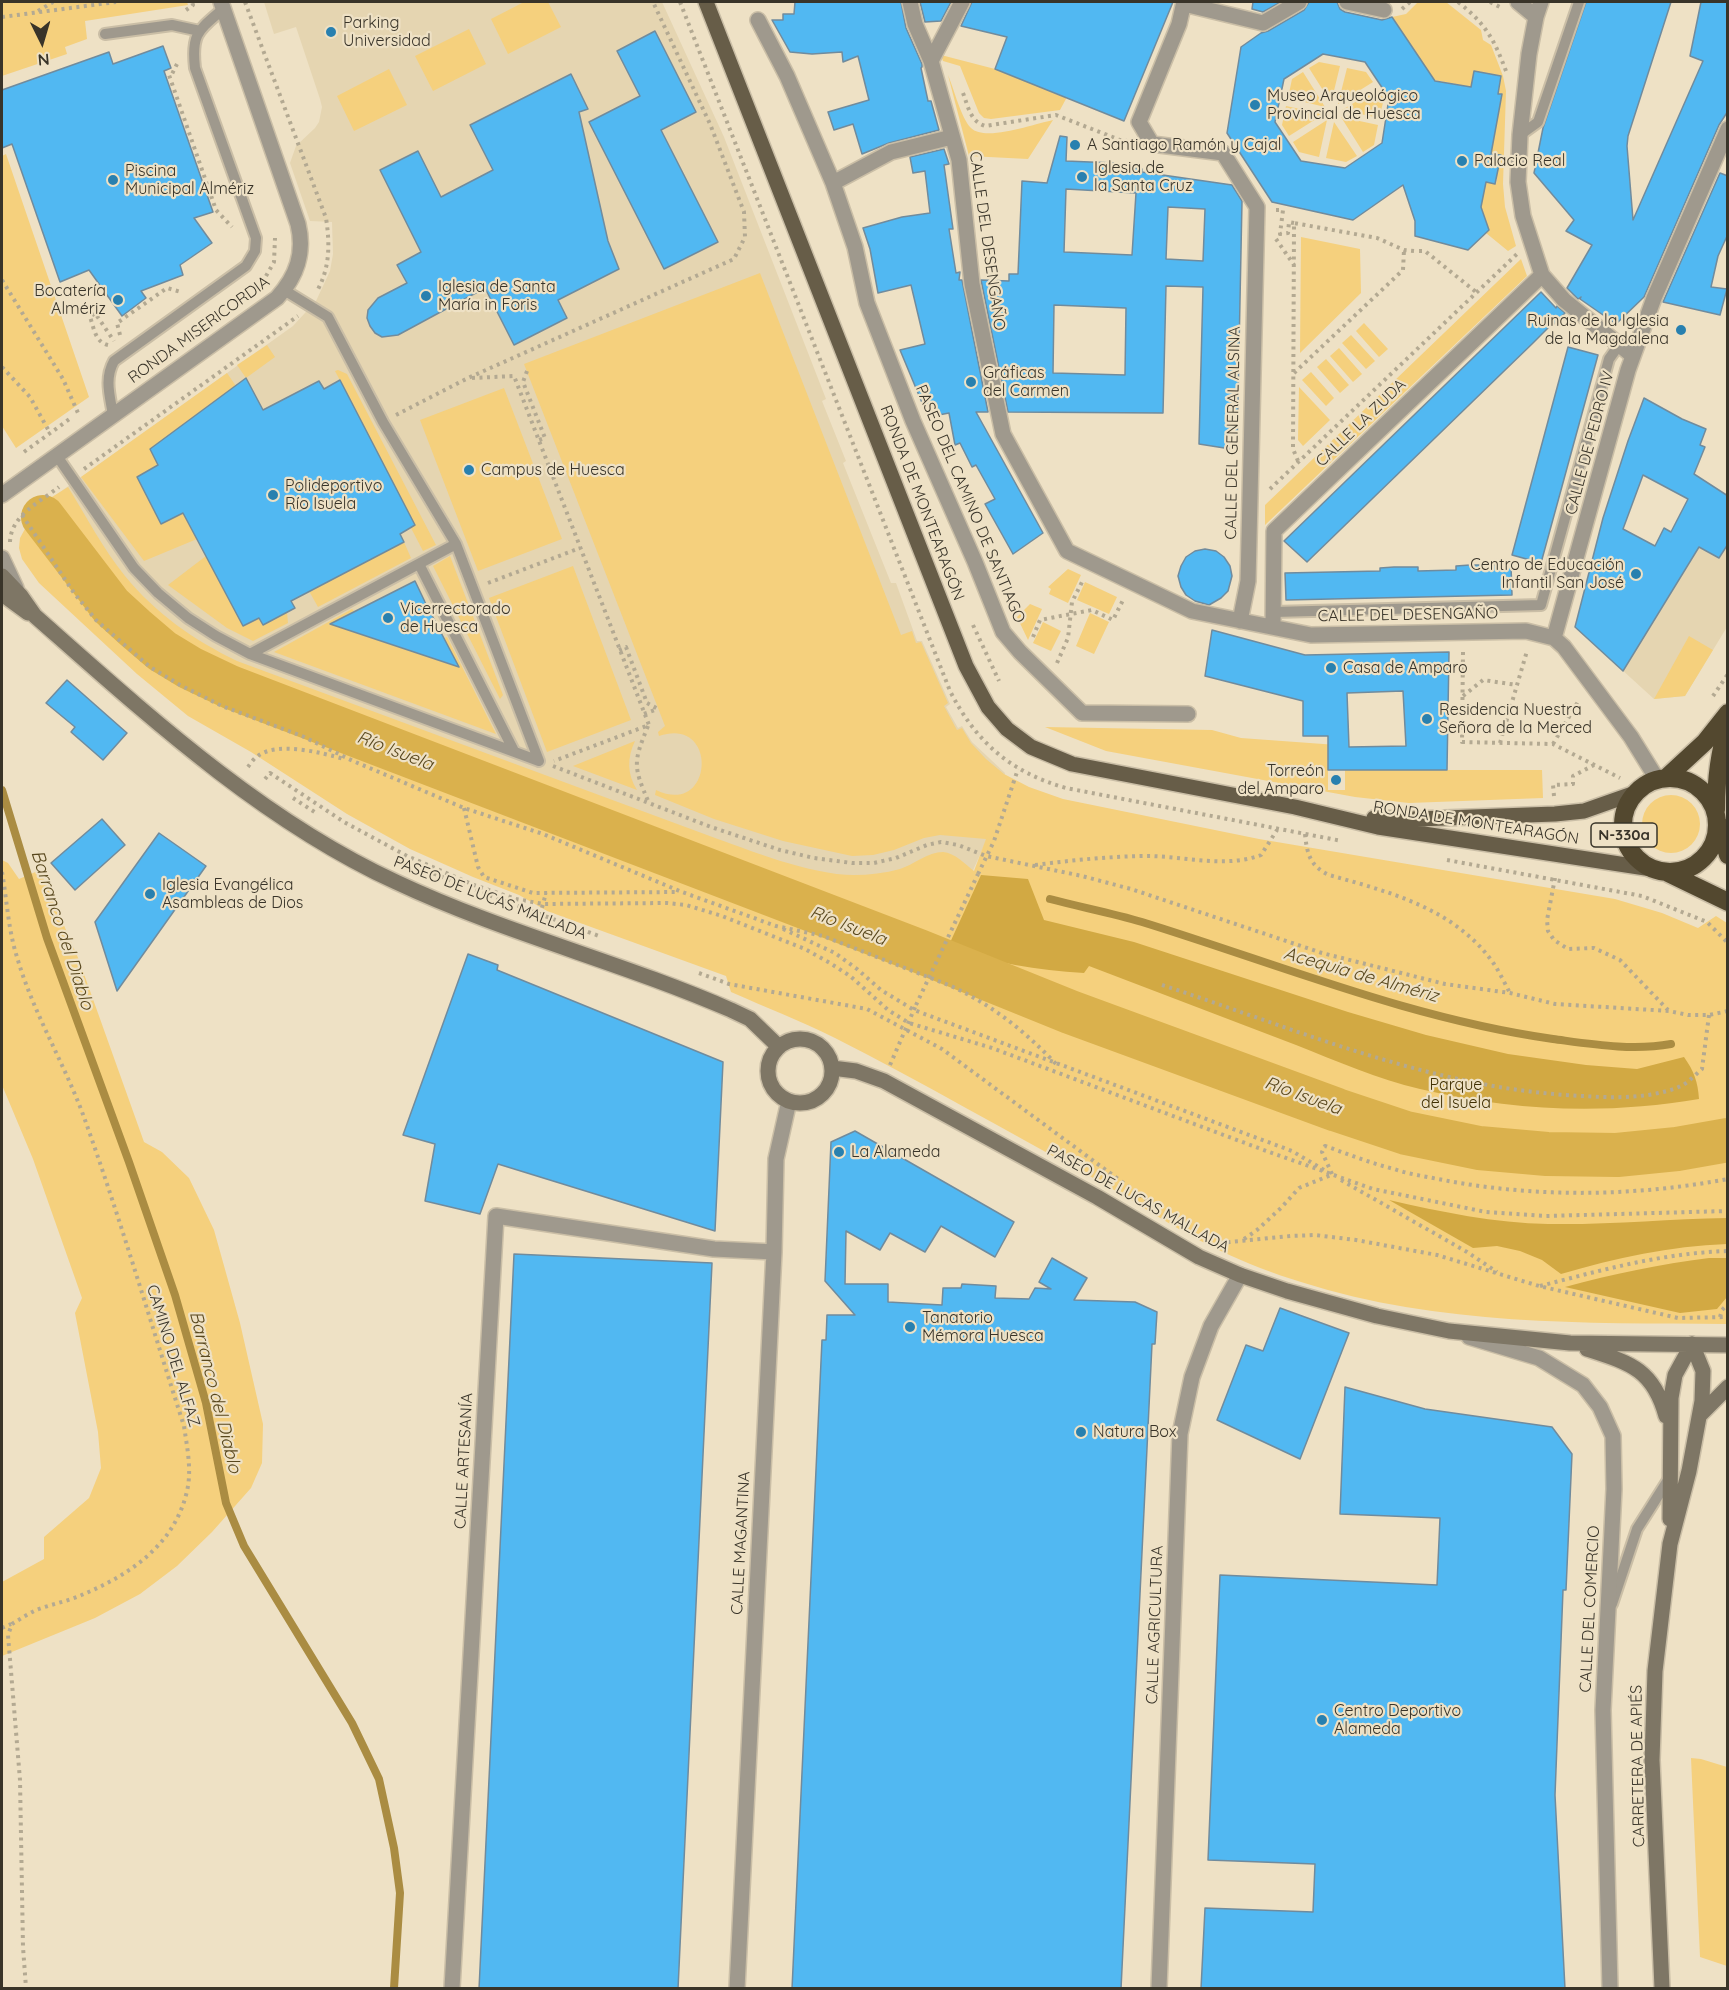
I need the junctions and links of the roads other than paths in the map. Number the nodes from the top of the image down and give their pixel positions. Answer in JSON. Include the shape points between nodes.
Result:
{"nodes":[{"id":1,"x":706,"y":2,"type":"edge"},
{"id":2,"x":910,"y":2,"type":"edge"},
{"id":3,"x":962,"y":2,"type":"edge"},
{"id":4,"x":1299,"y":2,"type":"edge"},
{"id":5,"x":1347,"y":2,"type":"edge"},
{"id":6,"x":1518,"y":2,"type":"edge"},
{"id":7,"x":1541,"y":2,"type":"edge"},
{"id":8,"x":1579,"y":2,"type":"edge"},
{"id":9,"x":1184,"y":3,"type":"edge"},
{"id":10,"x":222,"y":5,"type":"edge"},
{"id":11,"x":1384,"y":10,"type":"dead end"},
{"id":12,"x":1536,"y":17,"type":"junction"},
{"id":13,"x":758,"y":20,"type":"dead end"},
{"id":14,"x":200,"y":31,"type":"junction"},
{"id":15,"x":105,"y":34,"type":"dead end"},
{"id":16,"x":931,"y":61,"type":"junction"},
{"id":17,"x":1728,"y":129,"type":"edge"},
{"id":18,"x":1520,"y":135,"type":"junction"},
{"id":19,"x":952,"y":137,"type":"junction"},
{"id":20,"x":833,"y":183,"type":"junction"},
{"id":21,"x":1542,"y":275,"type":"junction"},
{"id":22,"x":284,"y":290,"type":"junction"},
{"id":23,"x":1618,"y":345,"type":"junction"},
{"id":24,"x":1633,"y":356,"type":"junction"},
{"id":25,"x":113,"y":415,"type":"junction"},
{"id":26,"x":57,"y":456,"type":"junction"},
{"id":27,"x":2,"y":496,"type":"edge"},
{"id":28,"x":456,"y":544,"type":"junction"},
{"id":29,"x":6,"y":552,"type":"edge"},
{"id":30,"x":419,"y":564,"type":"junction"},
{"id":31,"x":2,"y":576,"type":"edge"},
{"id":32,"x":2,"y":594,"type":"edge"},
{"id":33,"x":21,"y":596,"type":"junction"},
{"id":34,"x":35,"y":616,"type":"junction"},
{"id":35,"x":1274,"y":620,"type":"junction"},
{"id":36,"x":1240,"y":621,"type":"junction"},
{"id":37,"x":1554,"y":638,"type":"junction"},
{"id":38,"x":250,"y":654,"type":"junction"},
{"id":39,"x":1728,"y":713,"type":"edge"},
{"id":40,"x":1188,"y":714,"type":"dead end"},
{"id":41,"x":1728,"y":725,"type":"edge"},
{"id":42,"x":514,"y":751,"type":"junction"},
{"id":43,"x":1662,"y":779,"type":"junction"},
{"id":44,"x":1635,"y":793,"type":"junction"},
{"id":45,"x":1294,"y":807,"type":"junction"},
{"id":46,"x":1717,"y":816,"type":"junction"},
{"id":47,"x":1728,"y":855,"type":"edge"},
{"id":48,"x":1660,"y":871,"type":"junction"},
{"id":49,"x":1728,"y":902,"type":"edge"},
{"id":50,"x":779,"y":1047,"type":"junction"},
{"id":51,"x":831,"y":1068,"type":"junction"},
{"id":52,"x":789,"y":1101,"type":"junction"},
{"id":53,"x":774,"y":1252,"type":"junction"},
{"id":54,"x":1240,"y":1275,"type":"junction"},
{"id":55,"x":1449,"y":1331,"type":"junction"},
{"id":56,"x":1570,"y":1343,"type":"junction"},
{"id":57,"x":1692,"y":1344,"type":"junction"},
{"id":58,"x":1728,"y":1345,"type":"edge"},
{"id":59,"x":1728,"y":1387,"type":"edge"},
{"id":60,"x":1700,"y":1414,"type":"junction"},
{"id":61,"x":1670,"y":1432,"type":"junction"},
{"id":62,"x":1671,"y":1477,"type":"junction"},
{"id":63,"x":1670,"y":1544,"type":"junction"},
{"id":64,"x":1606,"y":1621,"type":"junction"},
{"id":65,"x":452,"y":1989,"type":"edge"},
{"id":66,"x":737,"y":1989,"type":"edge"},
{"id":67,"x":1159,"y":1989,"type":"edge"},
{"id":68,"x":1610,"y":1989,"type":"edge"},
{"id":69,"x":1662,"y":1989,"type":"edge"}],
"edges":[{"from":1,"to":45,"type":"main road","name":"RONDA DE MONTEARAGÓN","via":[[966,666],[987,707],[1019,738],[1058,759]]},
{"from":2,"to":16,"type":"street","name":"CALLE DEL DESENGAÑO"},
{"from":3,"to":16,"type":"street"},
{"from":4,"to":9,"type":"street","via":[[1263,23]]},
{"from":5,"to":11,"type":"street"},
{"from":6,"to":12,"type":"street"},
{"from":7,"to":12,"type":"street"},
{"from":8,"to":18,"type":"lane","via":[[1538,122]]},
{"from":9,"to":36,"type":"street","name":"CALLE DEL GENERAL ALSINA","via":[[1139,122],[1152,144],[1223,153],[1257,207],[1248,581]]},
{"from":10,"to":14,"type":"lane"},
{"from":10,"to":22,"type":"street","name":"RONDA MISERICORDIA","via":[[301,235],[297,269]]},
{"from":12,"to":18,"type":"street"},
{"from":13,"to":20,"type":"street","name":"PASEO DEL CAMINO DE SANTIAGO"},
{"from":14,"to":15,"type":"lane","via":[[172,26]]},
{"from":14,"to":25,"type":"lane","via":[[193,46],[195,68],[256,238],[255,251],[246,266],[114,361],[108,379]]},
{"from":16,"to":19,"type":"street","name":"CALLE DEL DESENGAÑO"},
{"from":17,"to":24,"type":"street","name":"CALLE DE PEDRO IV","via":[[1654,298]]},
{"from":18,"to":21,"type":"street","via":[[1520,204]]},
{"from":19,"to":20,"type":"street","via":[[891,152]]},
{"from":19,"to":36,"type":"street","name":"CALLE DEL DESENGAÑO","via":[[959,160],[972,284],[1004,434],[1067,551],[1192,611]]},
{"from":20,"to":40,"type":"street","name":"PASEO DEL CAMINO DE SANTIAGO","via":[[855,247],[867,303],[1003,632],[1082,713]]},
{"from":21,"to":23,"type":"street","via":[[1564,300]]},
{"from":21,"to":35,"type":"street","name":"CALLE LA ZUDA","via":[[1274,531]]},
{"from":22,"to":25,"type":"street","name":"RONDA MISERICORDIA"},
{"from":22,"to":28,"type":"lane","via":[[328,317],[382,422]]},
{"from":23,"to":24,"type":"street"},
{"from":23,"to":35,"type":"lane","via":[[1609,359],[1541,605]]},
{"from":24,"to":37,"type":"street","name":"CALLE DE PEDRO IV"},
{"from":25,"to":26,"type":"street","name":"RONDA MISERICORDIA"},
{"from":26,"to":27,"type":"street","name":"RONDA MISERICORDIA"},
{"from":26,"to":38,"type":"lane","via":[[134,568],[150,585],[188,618]]},
{"from":28,"to":30,"type":"lane"},
{"from":28,"to":42,"type":"lane","via":[[540,761]]},
{"from":29,"to":33,"type":"street"},
{"from":30,"to":38,"type":"lane"},
{"from":30,"to":42,"type":"lane"},
{"from":31,"to":33,"type":"main road","name":"PASEO DE LUCAS MALLADA"},
{"from":32,"to":34,"type":"main road","name":"PASEO DE LUCAS MALLADA"},
{"from":33,"to":34,"type":"main road","name":"PASEO DE LUCAS MALLADA"},
{"from":34,"to":50,"type":"main road","name":"PASEO DE LUCAS MALLADA","via":[[162,729],[322,843],[395,882],[455,907],[731,1010],[750,1019]]},
{"from":35,"to":36,"type":"street","name":"CALLE DEL DESENGAÑO"},
{"from":35,"to":37,"type":"street","name":"CALLE DEL DESENGAÑO","via":[[1311,635],[1526,631]]},
{"from":37,"to":43,"type":"street"},
{"from":38,"to":42,"type":"lane"},
{"from":39,"to":43,"type":"highway","via":[[1705,742]]},
{"from":41,"to":46,"type":"highway","via":[[1716,778]]},
{"from":43,"to":44,"type":"highway"},
{"from":43,"to":46,"type":"highway","via":[[1679,778],[1702,789]]},
{"from":44,"to":45,"type":"main road","name":"RONDA DE MONTEARAGÓN","via":[[1584,811],[1538,815],[1380,818]]},
{"from":44,"to":48,"type":"highway","number":"N-330a","via":[[1623,820],[1624,836],[1639,861]]},
{"from":45,"to":48,"type":"main road","name":"RONDA DE MONTEARAGÓN","via":[[1378,827]]},
{"from":46,"to":47,"type":"highway"},
{"from":46,"to":48,"type":"highway","via":[[1714,842],[1704,858],[1681,871]]},
{"from":48,"to":49,"type":"highway","number":"N-330a"},
{"from":50,"to":51,"type":"main road","via":[[792,1040],[810,1041],[825,1052]]},
{"from":50,"to":52,"type":"main road","via":[[768,1066],[769,1081],[777,1094]]},
{"from":51,"to":52,"type":"main road","via":[[828,1086],[816,1099]]},
{"from":51,"to":54,"type":"main road","name":"PASEO DE LUCAS MALLADA","via":[[856,1071],[884,1081],[1199,1257]]},
{"from":52,"to":53,"type":"street","name":"CALLE MAGANTINA","via":[[776,1159]]},
{"from":53,"to":65,"type":"street","name":"CALLE ARTESANÍA","via":[[714,1249],[496,1216]]},
{"from":53,"to":66,"type":"street","name":"CALLE MAGANTINA"},
{"from":54,"to":55,"type":"main road","name":"PASEO DE LUCAS MALLADA","via":[[1377,1316]]},
{"from":54,"to":67,"type":"street","name":"CALLE AGRICULTURA","via":[[1211,1326],[1191,1377],[1180,1434]]},
{"from":55,"to":56,"type":"main road","name":"PASEO DE LUCAS MALLADA"},
{"from":55,"to":64,"type":"street","name":"CALLE DEL COMERCIO","via":[[1539,1358],[1583,1385],[1600,1407],[1613,1436],[1614,1489]]},
{"from":56,"to":57,"type":"main road","name":"PASEO DE LUCAS MALLADA"},
{"from":56,"to":61,"type":"main road","via":[[1620,1359],[1640,1371],[1653,1383]]},
{"from":57,"to":58,"type":"main road","name":"PASEO DE LUCAS MALLADA"},
{"from":57,"to":60,"type":"main road","via":[[1703,1377]]},
{"from":57,"to":61,"type":"main road","via":[[1675,1375]]},
{"from":59,"to":60,"type":"main road"},
{"from":60,"to":63,"type":"main road"},
{"from":61,"to":62,"type":"main road"},
{"from":62,"to":63,"type":"main road"},
{"from":62,"to":64,"type":"lane","via":[[1637,1529]]},
{"from":63,"to":69,"type":"main road","name":"CARRETERA DE APIÉS","via":[[1655,1671],[1652,1760]]},
{"from":64,"to":68,"type":"street","name":"CALLE DEL COMERCIO","via":[[1603,1710]]}]}
